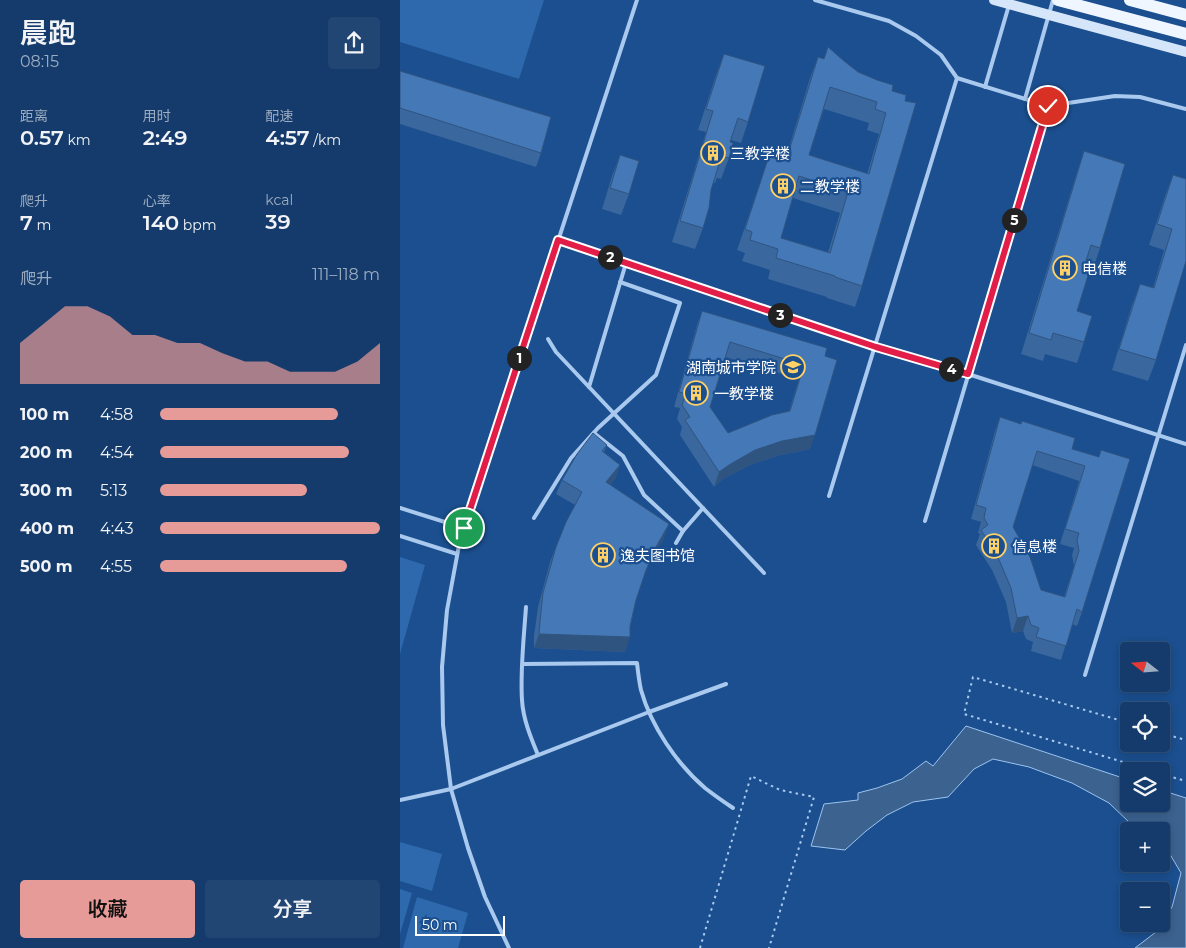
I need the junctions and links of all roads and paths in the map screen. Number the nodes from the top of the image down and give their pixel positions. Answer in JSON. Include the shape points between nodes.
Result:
{"nodes":[{"id":1,"x":637,"y":0,"type":"edge"},
{"id":2,"x":815,"y":0,"type":"edge"},
{"id":3,"x":994,"y":0,"type":"edge"},
{"id":4,"x":1011,"y":0,"type":"edge"},
{"id":5,"x":1053,"y":0,"type":"edge"},
{"id":6,"x":1058,"y":0,"type":"edge"},
{"id":7,"x":1130,"y":0,"type":"edge"},
{"id":8,"x":1186,"y":15,"type":"edge"},
{"id":9,"x":1186,"y":34,"type":"edge"},
{"id":10,"x":1186,"y":52,"type":"edge"},
{"id":11,"x":957,"y":78,"type":"junction"},
{"id":12,"x":985,"y":87,"type":"junction"},
{"id":13,"x":1025,"y":99,"type":"junction"},
{"id":14,"x":1048,"y":106,"type":"junction"},
{"id":15,"x":1186,"y":109,"type":"edge"},
{"id":16,"x":558,"y":240,"type":"junction"},
{"id":17,"x":626,"y":263,"type":"junction"},
{"id":18,"x":620,"y":282,"type":"junction"},
{"id":19,"x":548,"y":339,"type":"dead end"},
{"id":20,"x":1186,"y":345,"type":"edge"},
{"id":21,"x":876,"y":347,"type":"junction"},
{"id":22,"x":968,"y":374,"type":"junction"},
{"id":23,"x":588,"y":387,"type":"junction"},
{"id":24,"x":614,"y":413,"type":"junction"},
{"id":25,"x":594,"y":433,"type":"junction"},
{"id":26,"x":1158,"y":435,"type":"junction"},
{"id":27,"x":1186,"y":444,"type":"edge"},
{"id":28,"x":829,"y":496,"type":"dead end"},
{"id":29,"x":400,"y":508,"type":"edge"},
{"id":30,"x":703,"y":508,"type":"junction"},
{"id":31,"x":534,"y":518,"type":"dead end"},
{"id":32,"x":925,"y":521,"type":"dead end"},
{"id":33,"x":464,"y":528,"type":"junction"},
{"id":34,"x":683,"y":531,"type":"junction"},
{"id":35,"x":400,"y":536,"type":"edge"},
{"id":36,"x":676,"y":543,"type":"dead end"},
{"id":37,"x":457,"y":554,"type":"junction"},
{"id":38,"x":764,"y":573,"type":"dead end"},
{"id":39,"x":526,"y":607,"type":"dead end"},
{"id":40,"x":523,"y":664,"type":"junction"},
{"id":41,"x":1085,"y":675,"type":"dead end"},
{"id":42,"x":726,"y":684,"type":"dead end"},
{"id":43,"x":649,"y":712,"type":"junction"},
{"id":44,"x":1120,"y":720,"type":"edge"},
{"id":45,"x":1170,"y":736,"type":"edge"},
{"id":46,"x":1186,"y":740,"type":"edge"},
{"id":47,"x":538,"y":755,"type":"junction"},
{"id":48,"x":1123,"y":762,"type":"edge"},
{"id":49,"x":1170,"y":777,"type":"edge"},
{"id":50,"x":1186,"y":781,"type":"edge"},
{"id":51,"x":451,"y":789,"type":"junction"},
{"id":52,"x":400,"y":800,"type":"edge"},
{"id":53,"x":733,"y":808,"type":"dead end"},
{"id":54,"x":510,"y":948,"type":"edge"},
{"id":55,"x":700,"y":948,"type":"edge"},
{"id":56,"x":769,"y":948,"type":"edge"}],
"edges":[{"from":1,"to":16,"type":"lane"},
{"from":2,"to":11,"type":"lane","via":[[888,21],[916,36],[941,55]]},
{"from":3,"to":10,"type":"street"},
{"from":4,"to":12,"type":"lane"},
{"from":5,"to":13,"type":"lane"},
{"from":6,"to":9,"type":"main road"},
{"from":7,"to":8,"type":"main road"},
{"from":11,"to":12,"type":"lane"},
{"from":11,"to":21,"type":"lane"},
{"from":12,"to":13,"type":"lane"},
{"from":13,"to":14,"type":"lane"},
{"from":14,"to":15,"type":"lane","via":[[1115,96],[1140,97]]},
{"from":14,"to":22,"type":"lane"},
{"from":16,"to":17,"type":"lane"},
{"from":16,"to":33,"type":"lane"},
{"from":17,"to":18,"type":"lane"},
{"from":17,"to":21,"type":"lane"},
{"from":18,"to":23,"type":"lane"},
{"from":18,"to":24,"type":"lane","via":[[680,303],[656,376]]},
{"from":19,"to":23,"type":"lane"},
{"from":20,"to":26,"type":"lane"},
{"from":21,"to":22,"type":"lane"},
{"from":21,"to":28,"type":"lane"},
{"from":22,"to":26,"type":"lane"},
{"from":22,"to":32,"type":"lane"},
{"from":23,"to":24,"type":"lane"},
{"from":24,"to":25,"type":"lane"},
{"from":24,"to":30,"type":"lane"},
{"from":25,"to":31,"type":"lane","via":[[571,458]]},
{"from":25,"to":34,"type":"lane","via":[[623,456],[644,494]]},
{"from":26,"to":27,"type":"lane"},
{"from":26,"to":41,"type":"lane"},
{"from":29,"to":33,"type":"lane"},
{"from":30,"to":34,"type":"lane"},
{"from":30,"to":38,"type":"lane"},
{"from":33,"to":37,"type":"lane"},
{"from":34,"to":36,"type":"lane"},
{"from":35,"to":37,"type":"lane"},
{"from":37,"to":51,"type":"lane","via":[[447,610],[442,668],[443,725]]},
{"from":39,"to":40,"type":"lane"},
{"from":40,"to":43,"type":"lane","via":[[637,663]]},
{"from":40,"to":47,"type":"lane","via":[[522,701]]},
{"from":42,"to":43,"type":"lane"},
{"from":43,"to":47,"type":"lane"},
{"from":43,"to":53,"type":"lane","via":[[685,769]]},
{"from":44,"to":48,"type":"path","via":[[974,676],[964,714]]},
{"from":45,"to":46,"type":"path"},
{"from":47,"to":51,"type":"lane"},
{"from":49,"to":50,"type":"path"},
{"from":51,"to":52,"type":"lane"},
{"from":51,"to":54,"type":"lane","via":[[484,897]]},
{"from":55,"to":56,"type":"path","via":[[752,776],[780,790],[814,797]]}]}
